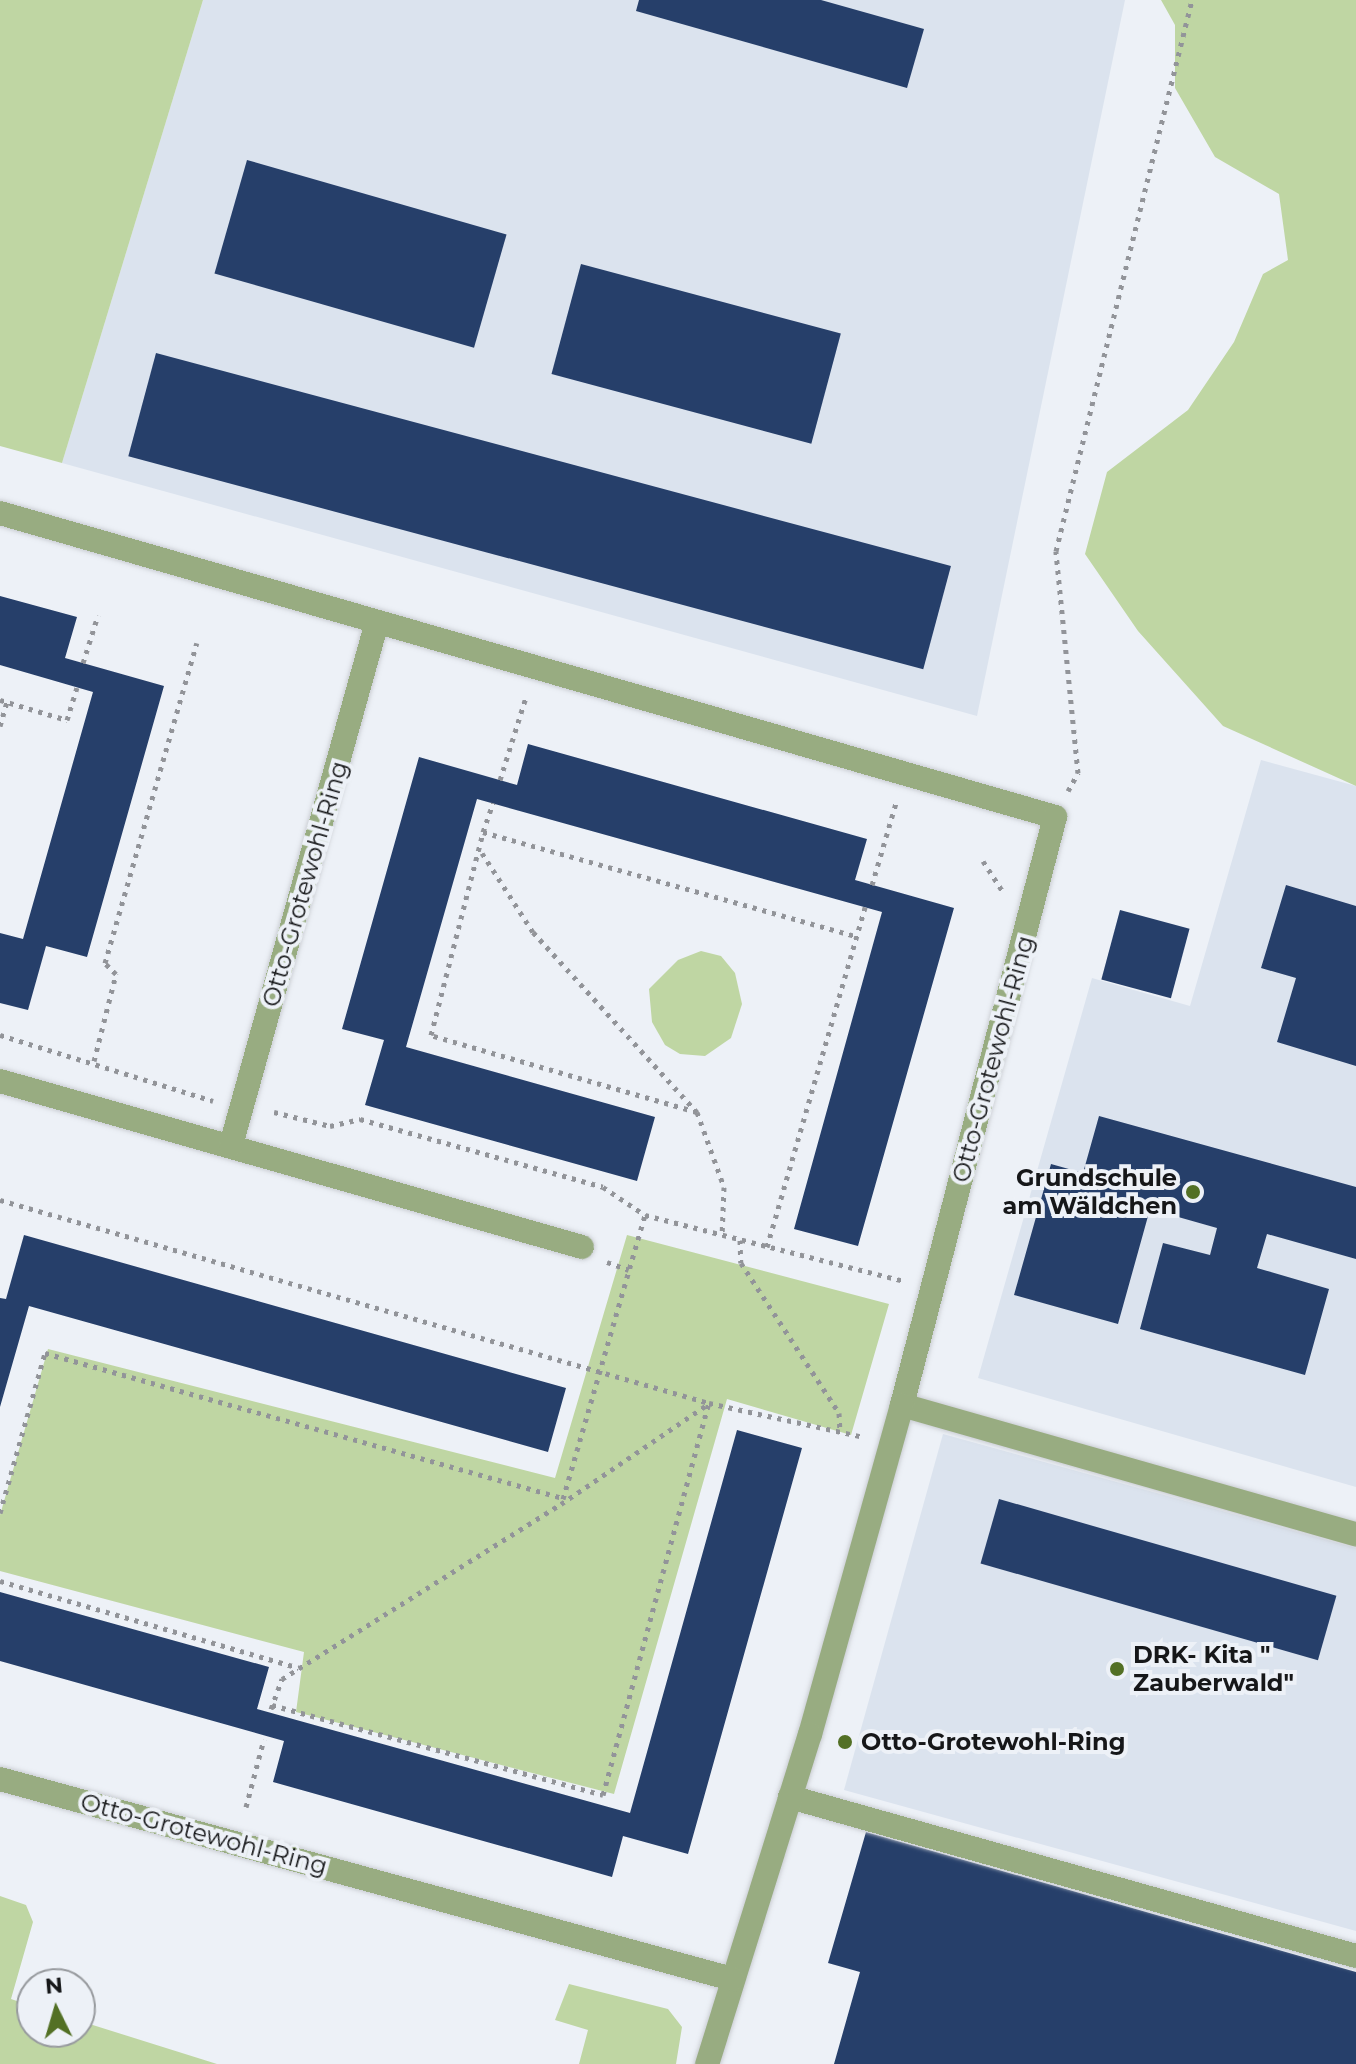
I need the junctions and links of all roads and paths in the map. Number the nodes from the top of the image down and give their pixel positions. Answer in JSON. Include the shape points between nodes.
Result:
{"nodes":[{"id":1,"x":1192,"y":0,"type":"edge"},
{"id":2,"x":0,"y":513,"type":"edge"},
{"id":3,"x":98,"y":615,"type":"dead end"},
{"id":4,"x":377,"y":622,"type":"junction"},
{"id":5,"x":197,"y":643,"type":"dead end"},
{"id":6,"x":83,"y":663,"type":"dead end"},
{"id":7,"x":535,"y":665,"type":"junction"},
{"id":8,"x":77,"y":687,"type":"dead end"},
{"id":9,"x":4,"y":701,"type":"edge"},
{"id":10,"x":0,"y":726,"type":"edge"},
{"id":11,"x":904,"y":771,"type":"junction"},
{"id":12,"x":500,"y":780,"type":"dead end"},
{"id":13,"x":493,"y":803,"type":"dead end"},
{"id":14,"x":1055,"y":817,"type":"junction"},
{"id":15,"x":483,"y":832,"type":"junction"},
{"id":16,"x":481,"y":852,"type":"junction"},
{"id":17,"x":872,"y":885,"type":"dead end"},
{"id":18,"x":865,"y":907,"type":"dead end"},
{"id":19,"x":856,"y":936,"type":"junction"},
{"id":20,"x":0,"y":1035,"type":"edge"},
{"id":21,"x":94,"y":1061,"type":"junction"},
{"id":22,"x":0,"y":1081,"type":"edge"},
{"id":23,"x":242,"y":1109,"type":"junction"},
{"id":24,"x":697,"y":1112,"type":"junction"},
{"id":25,"x":231,"y":1145,"type":"junction"},
{"id":26,"x":0,"y":1200,"type":"edge"},
{"id":27,"x":645,"y":1215,"type":"junction"},
{"id":28,"x":722,"y":1236,"type":"junction"},
{"id":29,"x":740,"y":1240,"type":"junction"},
{"id":30,"x":582,"y":1247,"type":"dead end"},
{"id":31,"x":767,"y":1247,"type":"junction"},
{"id":32,"x":932,"y":1289,"type":"junction"},
{"id":33,"x":599,"y":1373,"type":"junction"},
{"id":34,"x":709,"y":1403,"type":"junction"},
{"id":35,"x":902,"y":1405,"type":"junction"},
{"id":36,"x":840,"y":1430,"type":"junction"},
{"id":37,"x":888,"y":1446,"type":"junction"},
{"id":38,"x":562,"y":1501,"type":"junction"},
{"id":39,"x":0,"y":1513,"type":"edge"},
{"id":40,"x":1356,"y":1534,"type":"edge"},
{"id":41,"x":0,"y":1581,"type":"edge"},
{"id":42,"x":300,"y":1668,"type":"junction"},
{"id":43,"x":264,"y":1739,"type":"dead end"},
{"id":44,"x":0,"y":1779,"type":"edge"},
{"id":45,"x":790,"y":1797,"type":"junction"},
{"id":46,"x":246,"y":1807,"type":"dead end"},
{"id":47,"x":1356,"y":1956,"type":"edge"},
{"id":48,"x":732,"y":1979,"type":"junction"},
{"id":49,"x":707,"y":2064,"type":"edge"}],
"edges":[{"from":1,"to":14,"type":"path","via":[[1056,551],[1078,773]]},
{"from":2,"to":4,"type":"street"},
{"from":3,"to":6,"type":"path"},
{"from":4,"to":7,"type":"street"},
{"from":4,"to":23,"type":"street","name":"Otto-Grotewohl-Ring"},
{"from":5,"to":21,"type":"path","via":[[105,963],[116,974]]},
{"from":7,"to":11,"type":"street"},
{"from":7,"to":12,"type":"path"},
{"from":8,"to":9,"type":"path","via":[[67,720]]},
{"from":9,"to":10,"type":"path"},
{"from":11,"to":14,"type":"street"},
{"from":11,"to":17,"type":"path"},
{"from":13,"to":15,"type":"path"},
{"from":14,"to":32,"type":"street","name":"Otto-Grotewohl-Ring"},
{"from":15,"to":16,"type":"path"},
{"from":15,"to":19,"type":"path"},
{"from":16,"to":24,"type":"path","via":[[533,932]]},
{"from":16,"to":24,"type":"path","via":[[431,1035]]},
{"from":18,"to":19,"type":"path"},
{"from":19,"to":31,"type":"path"},
{"from":20,"to":21,"type":"path"},
{"from":21,"to":23,"type":"path"},
{"from":22,"to":25,"type":"street"},
{"from":23,"to":25,"type":"street","name":"Otto-Grotewohl-Ring"},
{"from":23,"to":27,"type":"path","via":[[330,1126],[360,1119],[603,1187]]},
{"from":24,"to":28,"type":"path","via":[[724,1187]]},
{"from":25,"to":30,"type":"street"},
{"from":26,"to":33,"type":"path"},
{"from":27,"to":28,"type":"path"},
{"from":27,"to":33,"type":"path"},
{"from":28,"to":29,"type":"path"},
{"from":29,"to":31,"type":"path"},
{"from":29,"to":36,"type":"path","via":[[741,1263],[839,1413]]},
{"from":31,"to":32,"type":"path"},
{"from":32,"to":35,"type":"street","name":"Otto-Grotewohl-Ring"},
{"from":33,"to":34,"type":"path"},
{"from":33,"to":38,"type":"path"},
{"from":34,"to":36,"type":"path"},
{"from":34,"to":38,"type":"path"},
{"from":34,"to":42,"type":"path","via":[[603,1795],[272,1707],[282,1679]]},
{"from":35,"to":37,"type":"street","name":"Otto-Grotewohl-Ring"},
{"from":35,"to":40,"type":"street"},
{"from":36,"to":37,"type":"path"},
{"from":37,"to":45,"type":"street","name":"Otto-Grotewohl-Ring"},
{"from":38,"to":39,"type":"path","via":[[45,1353]]},
{"from":38,"to":42,"type":"path"},
{"from":41,"to":42,"type":"path"},
{"from":43,"to":46,"type":"path"},
{"from":44,"to":48,"type":"street","name":"Otto-Grotewohl-Ring"},
{"from":45,"to":47,"type":"street"},
{"from":45,"to":48,"type":"street","name":"Otto-Grotewohl-Ring"},
{"from":48,"to":49,"type":"street","name":"Otto-Grotewohl-Ring"}]}
